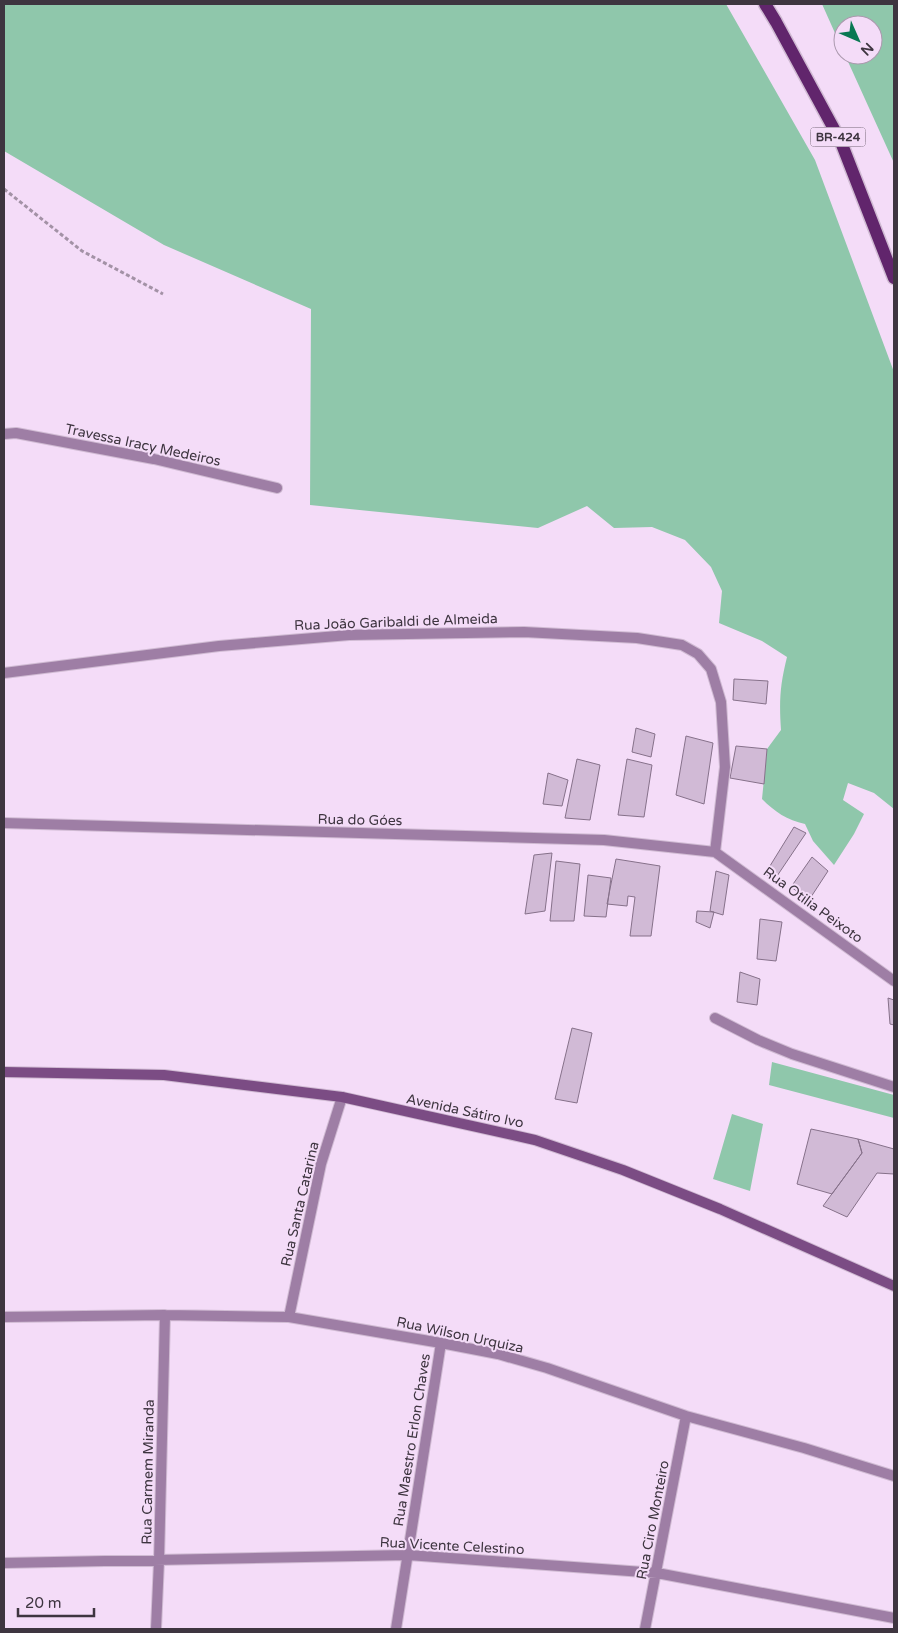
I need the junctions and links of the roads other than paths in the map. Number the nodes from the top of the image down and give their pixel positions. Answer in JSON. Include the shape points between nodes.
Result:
{"nodes":[{"id":1,"x":765,"y":4,"type":"edge"},
{"id":2,"x":894,"y":278,"type":"edge"},
{"id":3,"x":4,"y":434,"type":"edge"},
{"id":4,"x":277,"y":488,"type":"dead end"},
{"id":5,"x":4,"y":673,"type":"edge"},
{"id":6,"x":4,"y":823,"type":"edge"},
{"id":7,"x":715,"y":852,"type":"junction"},
{"id":8,"x":894,"y":981,"type":"edge"},
{"id":9,"x":715,"y":1018,"type":"dead end"},
{"id":10,"x":4,"y":1072,"type":"edge"},
{"id":11,"x":894,"y":1087,"type":"edge"},
{"id":12,"x":342,"y":1097,"type":"junction"},
{"id":13,"x":894,"y":1286,"type":"edge"},
{"id":14,"x":165,"y":1315,"type":"junction"},
{"id":15,"x":4,"y":1317,"type":"edge"},
{"id":16,"x":289,"y":1317,"type":"junction"},
{"id":17,"x":441,"y":1343,"type":"junction"},
{"id":18,"x":686,"y":1416,"type":"junction"},
{"id":19,"x":894,"y":1476,"type":"edge"},
{"id":20,"x":408,"y":1555,"type":"junction"},
{"id":21,"x":159,"y":1560,"type":"junction"},
{"id":22,"x":4,"y":1563,"type":"edge"},
{"id":23,"x":657,"y":1574,"type":"junction"},
{"id":24,"x":894,"y":1618,"type":"edge"},
{"id":25,"x":156,"y":1629,"type":"edge"},
{"id":26,"x":396,"y":1629,"type":"edge"},
{"id":27,"x":645,"y":1629,"type":"edge"}],
"edges":[{"from":1,"to":2,"type":"main road","number":"BR-424","via":[[841,142]]},
{"from":3,"to":4,"type":"street","name":"Travessa Iracy Medeiros","via":[[16,433],[154,458]]},
{"from":5,"to":7,"type":"street","name":"Rua João Garibaldi de Almeida","via":[[219,646],[349,635],[524,632],[637,638],[682,645],[698,654],[711,669],[721,702],[725,767]]},
{"from":6,"to":7,"type":"street","name":"Rua do Góes","via":[[604,840]]},
{"from":7,"to":8,"type":"street","name":"Rua Otilia Peixoto"},
{"from":9,"to":11,"type":"street","via":[[792,1054]]},
{"from":10,"to":12,"type":"main road","name":"Avenida Sátiro Ivo","via":[[164,1075]]},
{"from":12,"to":13,"type":"main road","name":"Avenida Sátiro Ivo","via":[[535,1140],[623,1170]]},
{"from":12,"to":16,"type":"street","name":"Rua Santa Catarina","via":[[321,1164]]},
{"from":14,"to":15,"type":"street","name":"Rua Wilson Urquiza"},
{"from":14,"to":16,"type":"street","name":"Rua Wilson Urquiza"},
{"from":14,"to":21,"type":"street","name":"Rua Carmem Miranda"},
{"from":16,"to":17,"type":"street","name":"Rua Wilson Urquiza"},
{"from":17,"to":18,"type":"street","name":"Rua Wilson Urquiza","via":[[547,1368]]},
{"from":17,"to":20,"type":"street","name":"Rua Maestro Erlon Chaves"},
{"from":18,"to":19,"type":"street","name":"Rua Wilson Urquiza"},
{"from":18,"to":23,"type":"street","name":"Rua Ciro Monteiro"},
{"from":20,"to":21,"type":"street","name":"Rua Vicente Celestino"},
{"from":20,"to":23,"type":"street","name":"Rua Vicente Celestino"},
{"from":20,"to":26,"type":"street","name":"Rua Maestro Erlon Chaves"},
{"from":21,"to":22,"type":"street","name":"Rua Vicente Celestino"},
{"from":21,"to":25,"type":"street","name":"Rua Carmem Miranda"},
{"from":23,"to":24,"type":"street","name":"Rua Vicente Celestino"},
{"from":23,"to":27,"type":"street","name":"Rua Ciro Monteiro"}]}
